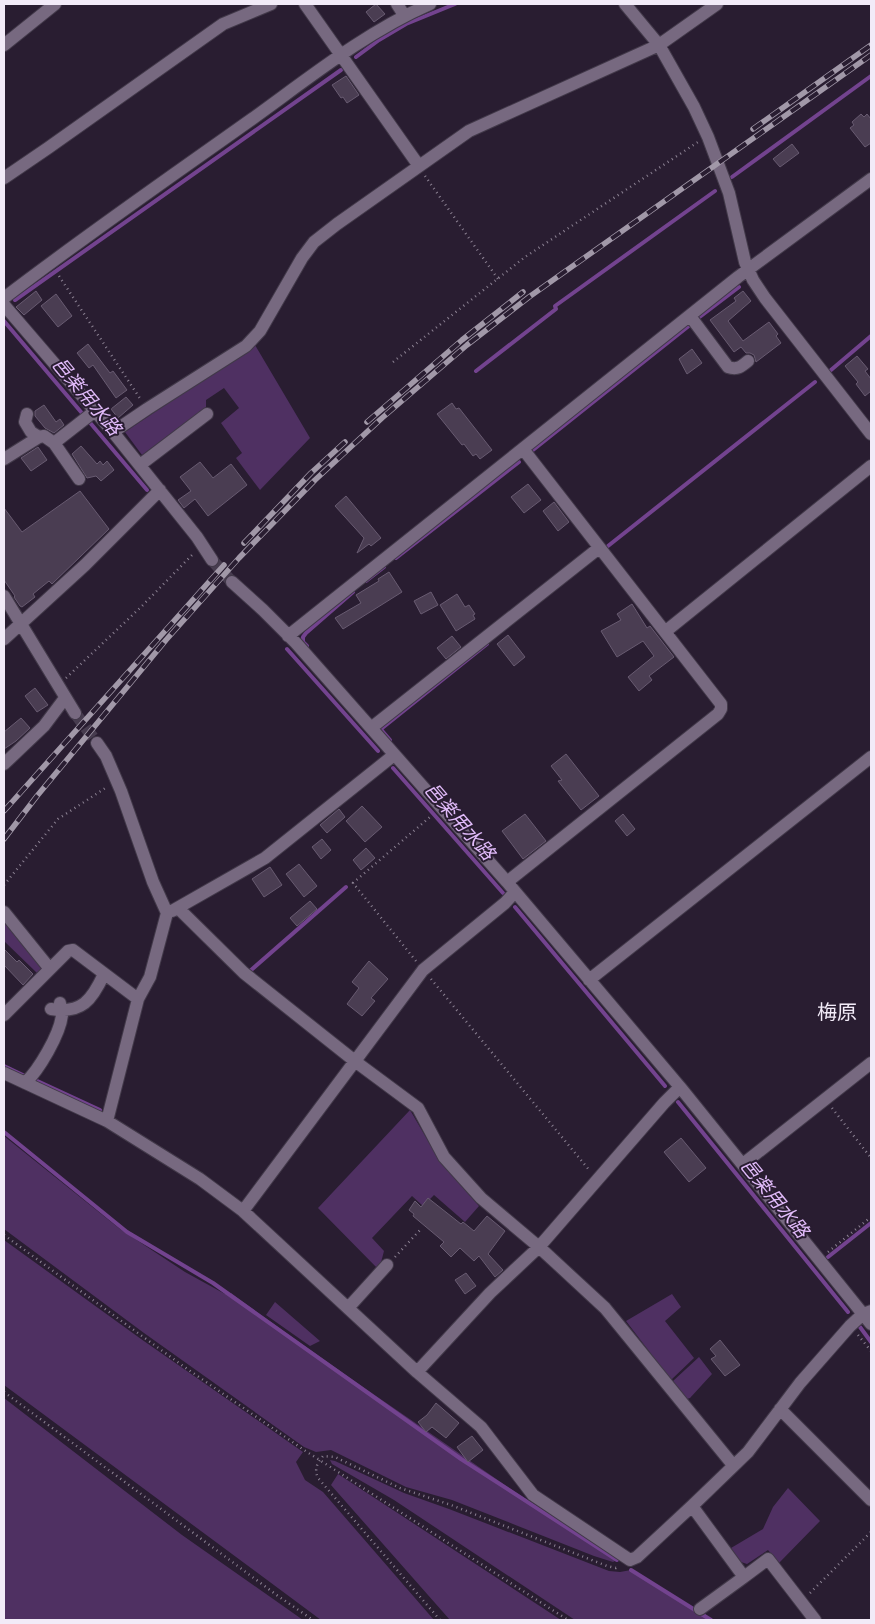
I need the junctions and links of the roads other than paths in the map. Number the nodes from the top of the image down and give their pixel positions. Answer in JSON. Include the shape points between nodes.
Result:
{"nodes":[{"id":1,"x":54,"y":4,"type":"edge"},
{"id":2,"x":271,"y":4,"type":"edge"},
{"id":3,"x":305,"y":4,"type":"edge"},
{"id":4,"x":397,"y":4,"type":"edge"},
{"id":5,"x":430,"y":4,"type":"edge"},
{"id":6,"x":625,"y":4,"type":"edge"},
{"id":7,"x":717,"y":4,"type":"edge"},
{"id":8,"x":404,"y":15,"type":"junction"},
{"id":9,"x":4,"y":45,"type":"edge"},
{"id":10,"x":659,"y":45,"type":"junction"},
{"id":11,"x":342,"y":55,"type":"junction"},
{"id":12,"x":419,"y":166,"type":"junction"},
{"id":13,"x":4,"y":178,"type":"edge"},
{"id":14,"x":871,"y":179,"type":"edge"},
{"id":15,"x":748,"y":270,"type":"junction"},
{"id":16,"x":4,"y":298,"type":"edge"},
{"id":17,"x":4,"y":304,"type":"edge"},
{"id":18,"x":690,"y":316,"type":"junction"},
{"id":19,"x":748,"y":361,"type":"dead end"},
{"id":20,"x":95,"y":411,"type":"junction"},
{"id":21,"x":27,"y":414,"type":"dead end"},
{"id":22,"x":208,"y":414,"type":"dead end"},
{"id":23,"x":113,"y":432,"type":"junction"},
{"id":24,"x":871,"y":434,"type":"edge"},
{"id":25,"x":39,"y":437,"type":"junction"},
{"id":26,"x":54,"y":443,"type":"junction"},
{"id":27,"x":523,"y":449,"type":"junction"},
{"id":28,"x":4,"y":459,"type":"edge"},
{"id":29,"x":140,"y":465,"type":"junction"},
{"id":30,"x":871,"y":466,"type":"edge"},
{"id":31,"x":79,"y":479,"type":"dead end"},
{"id":32,"x":160,"y":490,"type":"junction"},
{"id":33,"x":599,"y":548,"type":"junction"},
{"id":34,"x":212,"y":560,"type":"tunnel mouth"},
{"id":35,"x":232,"y":582,"type":"tunnel mouth"},
{"id":36,"x":4,"y":596,"type":"edge"},
{"id":37,"x":21,"y":624,"type":"junction"},
{"id":38,"x":666,"y":631,"type":"junction"},
{"id":39,"x":288,"y":636,"type":"junction"},
{"id":40,"x":4,"y":639,"type":"edge"},
{"id":41,"x":65,"y":698,"type":"junction"},
{"id":42,"x":75,"y":712,"type":"tunnel mouth"},
{"id":43,"x":371,"y":728,"type":"junction"},
{"id":44,"x":97,"y":743,"type":"tunnel mouth"},
{"id":45,"x":394,"y":755,"type":"junction"},
{"id":46,"x":871,"y":757,"type":"edge"},
{"id":47,"x":4,"y":764,"type":"edge"},
{"id":48,"x":511,"y":887,"type":"junction"},
{"id":49,"x":173,"y":911,"type":"junction"},
{"id":50,"x":4,"y":912,"type":"edge"},
{"id":51,"x":50,"y":969,"type":"junction"},
{"id":52,"x":104,"y":974,"type":"junction"},
{"id":53,"x":589,"y":980,"type":"junction"},
{"id":54,"x":138,"y":999,"type":"junction"},
{"id":55,"x":4,"y":1014,"type":"edge"},
{"id":56,"x":356,"y":1062,"type":"junction"},
{"id":57,"x":871,"y":1063,"type":"edge"},
{"id":58,"x":4,"y":1073,"type":"edge"},
{"id":59,"x":25,"y":1083,"type":"junction"},
{"id":60,"x":680,"y":1087,"type":"junction"},
{"id":61,"x":107,"y":1120,"type":"junction"},
{"id":62,"x":743,"y":1164,"type":"junction"},
{"id":63,"x":243,"y":1211,"type":"junction"},
{"id":64,"x":539,"y":1247,"type":"junction"},
{"id":65,"x":387,"y":1265,"type":"road end"},
{"id":66,"x":348,"y":1308,"type":"junction"},
{"id":67,"x":869,"y":1316,"type":"edge"},
{"id":68,"x":417,"y":1372,"type":"junction"},
{"id":69,"x":780,"y":1409,"type":"junction"},
{"id":70,"x":733,"y":1465,"type":"junction"},
{"id":71,"x":871,"y":1500,"type":"edge"},
{"id":72,"x":692,"y":1506,"type":"junction"},
{"id":73,"x":744,"y":1577,"type":"junction"},
{"id":74,"x":700,"y":1609,"type":"dead end"},
{"id":75,"x":815,"y":1620,"type":"edge"}],
"edges":[{"from":1,"to":9,"type":"street"},
{"from":2,"to":13,"type":"street","via":[[224,24]]},
{"from":3,"to":11,"type":"street"},
{"from":4,"to":8,"type":"street"},
{"from":5,"to":8,"type":"street"},
{"from":6,"to":10,"type":"street"},
{"from":7,"to":10,"type":"street"},
{"from":8,"to":11,"type":"street"},
{"from":10,"to":12,"type":"street","via":[[469,131]]},
{"from":10,"to":15,"type":"street","via":[[708,136],[730,193]]},
{"from":11,"to":12,"type":"street"},
{"from":11,"to":16,"type":"street"},
{"from":12,"to":23,"type":"street","via":[[314,242],[260,331],[246,346]]},
{"from":14,"to":15,"type":"street"},
{"from":15,"to":18,"type":"street"},
{"from":15,"to":24,"type":"street","via":[[765,298]]},
{"from":17,"to":20,"type":"street"},
{"from":18,"to":19,"type":"street","via":[[728,367],[741,367]]},
{"from":18,"to":27,"type":"street"},
{"from":20,"to":23,"type":"street"},
{"from":20,"to":26,"type":"street"},
{"from":21,"to":25,"type":"street","via":[[25,422]]},
{"from":22,"to":29,"type":"street"},
{"from":23,"to":29,"type":"street"},
{"from":25,"to":26,"type":"street","via":[[44,436]]},
{"from":25,"to":28,"type":"street"},
{"from":26,"to":31,"type":"street"},
{"from":27,"to":33,"type":"street"},
{"from":27,"to":39,"type":"street"},
{"from":29,"to":32,"type":"street"},
{"from":30,"to":38,"type":"street"},
{"from":32,"to":34,"type":"street"},
{"from":32,"to":37,"type":"street","via":[[86,565]]},
{"from":33,"to":38,"type":"street"},
{"from":33,"to":43,"type":"street"},
{"from":35,"to":39,"type":"street"},
{"from":36,"to":37,"type":"street"},
{"from":37,"to":40,"type":"street"},
{"from":37,"to":41,"type":"street"},
{"from":38,"to":48,"type":"street","via":[[719,700],[721,709],[718,714]]},
{"from":39,"to":43,"type":"street"},
{"from":41,"to":42,"type":"street"},
{"from":41,"to":47,"type":"street","via":[[44,726]]},
{"from":43,"to":45,"type":"street"},
{"from":44,"to":49,"type":"street","via":[[117,782],[153,882]]},
{"from":45,"to":48,"type":"street"},
{"from":45,"to":49,"type":"street","via":[[265,858]]},
{"from":46,"to":53,"type":"street"},
{"from":48,"to":53,"type":"street"},
{"from":48,"to":56,"type":"street","via":[[505,902],[423,970]]},
{"from":49,"to":54,"type":"street","via":[[150,977]]},
{"from":49,"to":56,"type":"street","via":[[244,973]]},
{"from":50,"to":51,"type":"street"},
{"from":51,"to":52,"type":"street","via":[[73,950]]},
{"from":51,"to":55,"type":"street"},
{"from":52,"to":54,"type":"street"},
{"from":52,"to":59,"type":"street","via":[[95,993],[84,1004],[74,1009],[57,1008],[62,1014],[56,1034],[43,1060]]},
{"from":53,"to":60,"type":"street"},
{"from":54,"to":61,"type":"street"},
{"from":56,"to":63,"type":"street"},
{"from":56,"to":64,"type":"street","via":[[418,1108],[444,1157],[481,1198]]},
{"from":57,"to":62,"type":"street"},
{"from":58,"to":59,"type":"street"},
{"from":59,"to":61,"type":"street"},
{"from":60,"to":62,"type":"street"},
{"from":60,"to":64,"type":"street"},
{"from":61,"to":63,"type":"street","via":[[200,1179]]},
{"from":62,"to":67,"type":"street"},
{"from":63,"to":66,"type":"street"},
{"from":64,"to":68,"type":"street","via":[[490,1293]]},
{"from":64,"to":70,"type":"street","via":[[605,1308]]},
{"from":65,"to":66,"type":"street"},
{"from":66,"to":68,"type":"street"},
{"from":67,"to":69,"type":"street","via":[[850,1326]]},
{"from":68,"to":72,"type":"street","via":[[481,1427],[532,1495],[627,1559],[637,1557]]},
{"from":69,"to":70,"type":"street","via":[[748,1452]]},
{"from":69,"to":71,"type":"street"},
{"from":70,"to":72,"type":"street"},
{"from":72,"to":73,"type":"street"},
{"from":73,"to":74,"type":"street"},
{"from":73,"to":75,"type":"street","via":[[768,1560]]}]}
